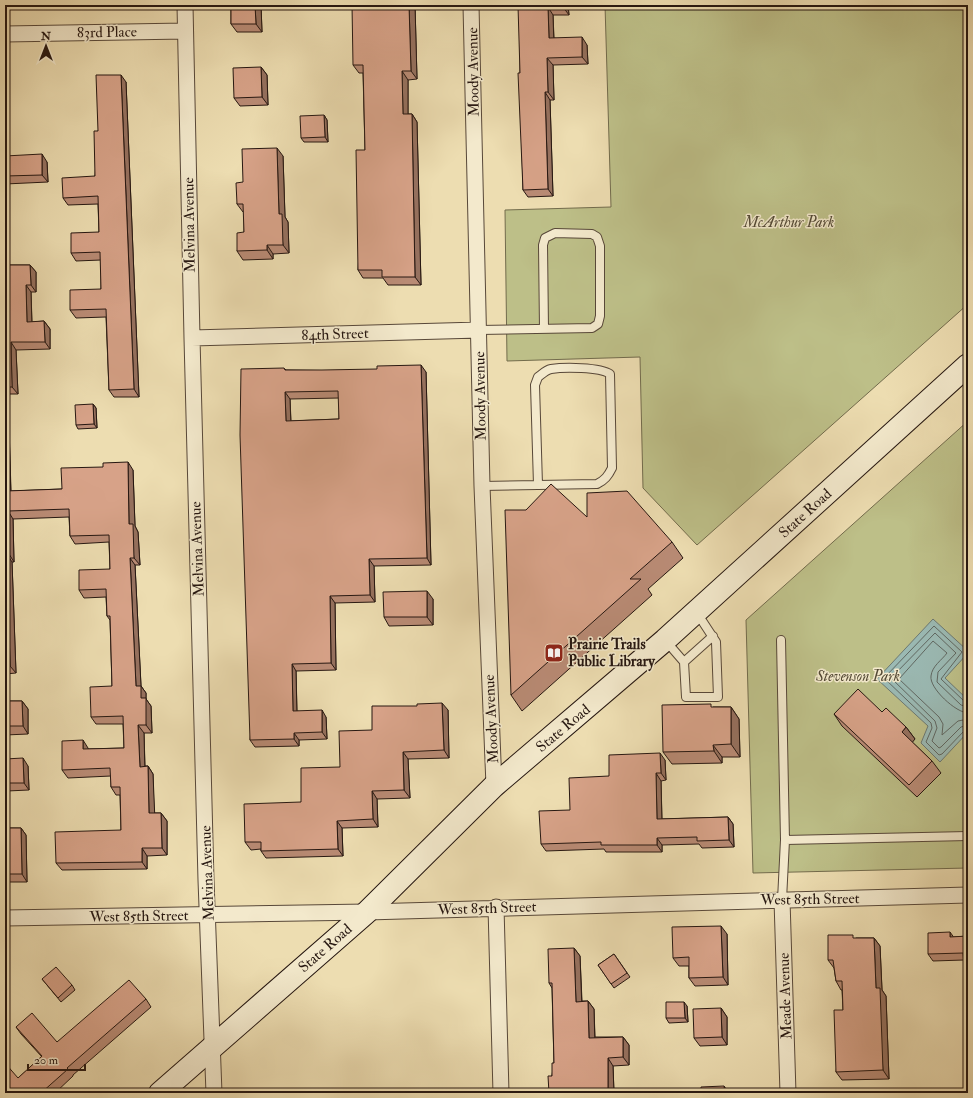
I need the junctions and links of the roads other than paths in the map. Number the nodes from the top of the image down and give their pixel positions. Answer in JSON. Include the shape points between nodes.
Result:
{"nodes":[{"id":1,"x":185,"y":5,"type":"edge"},
{"id":2,"x":471,"y":5,"type":"edge"},
{"id":3,"x":185,"y":31,"type":"junction"},
{"id":4,"x":5,"y":34,"type":"edge"},
{"id":5,"x":544,"y":329,"type":"junction"},
{"id":6,"x":479,"y":330,"type":"junction"},
{"id":7,"x":192,"y":338,"type":"junction"},
{"id":8,"x":968,"y":365,"type":"edge"},
{"id":9,"x":538,"y":485,"type":"junction"},
{"id":10,"x":482,"y":486,"type":"junction"},
{"id":11,"x":696,"y":612,"type":"junction"},
{"id":12,"x":713,"y":636,"type":"junction"},
{"id":13,"x":665,"y":640,"type":"junction"},
{"id":14,"x":781,"y":640,"type":"dead end"},
{"id":15,"x":684,"y":662,"type":"junction"},
{"id":16,"x":494,"y":786,"type":"junction"},
{"id":17,"x":968,"y":836,"type":"edge"},
{"id":18,"x":785,"y":840,"type":"junction"},
{"id":19,"x":968,"y":895,"type":"edge"},
{"id":20,"x":782,"y":900,"type":"junction"},
{"id":21,"x":496,"y":907,"type":"junction"},
{"id":22,"x":367,"y":912,"type":"junction"},
{"id":23,"x":208,"y":914,"type":"junction"},
{"id":24,"x":5,"y":918,"type":"edge"},
{"id":25,"x":212,"y":1047,"type":"junction"},
{"id":26,"x":160,"y":1093,"type":"edge"},
{"id":27,"x":214,"y":1093,"type":"edge"},
{"id":28,"x":501,"y":1093,"type":"edge"},
{"id":29,"x":788,"y":1093,"type":"edge"}],
"edges":[{"from":1,"to":3,"type":"street","name":"Melvina Avenue"},
{"from":2,"to":6,"type":"street","name":"Moody Avenue"},
{"from":3,"to":4,"type":"street","name":"83rd Place"},
{"from":3,"to":7,"type":"street","name":"Melvina Avenue"},
{"from":5,"to":5,"type":"lane","via":[[592,328],[598,324],[600,246],[597,237],[592,234],[555,233],[545,238],[542,245]]},
{"from":5,"to":6,"type":"lane"},
{"from":6,"to":7,"type":"street","name":"84th Street"},
{"from":6,"to":10,"type":"street","name":"Moody Avenue"},
{"from":7,"to":23,"type":"street","name":"Melvina Avenue"},
{"from":8,"to":11,"type":"street","name":"State Road"},
{"from":9,"to":9,"type":"lane","via":[[597,484],[608,476],[612,468],[610,374],[591,369],[552,369],[538,377],[535,385]]},
{"from":9,"to":10,"type":"lane"},
{"from":10,"to":16,"type":"street","name":"Moody Avenue"},
{"from":11,"to":12,"type":"lane"},
{"from":11,"to":13,"type":"street","name":"State Road"},
{"from":12,"to":15,"type":"lane"},
{"from":12,"to":15,"type":"lane","via":[[716,642],[718,697],[686,697]]},
{"from":13,"to":15,"type":"lane"},
{"from":13,"to":16,"type":"street","name":"State Road"},
{"from":14,"to":18,"type":"lane"},
{"from":16,"to":22,"type":"street","name":"State Road"},
{"from":17,"to":18,"type":"lane"},
{"from":18,"to":20,"type":"lane"},
{"from":19,"to":20,"type":"street","name":"West 85th Street"},
{"from":20,"to":21,"type":"street","name":"West 85th Street"},
{"from":20,"to":29,"type":"street","name":"Meade Avenue"},
{"from":21,"to":22,"type":"street","name":"West 85th Street"},
{"from":21,"to":28,"type":"street"},
{"from":22,"to":23,"type":"street","name":"West 85th Street"},
{"from":22,"to":25,"type":"street","name":"State Road"},
{"from":23,"to":24,"type":"street","name":"West 85th Street"},
{"from":23,"to":25,"type":"street","name":"Melvina Avenue"},
{"from":25,"to":26,"type":"street","name":"State Road"},
{"from":25,"to":27,"type":"street","name":"Melvina Avenue"}]}
